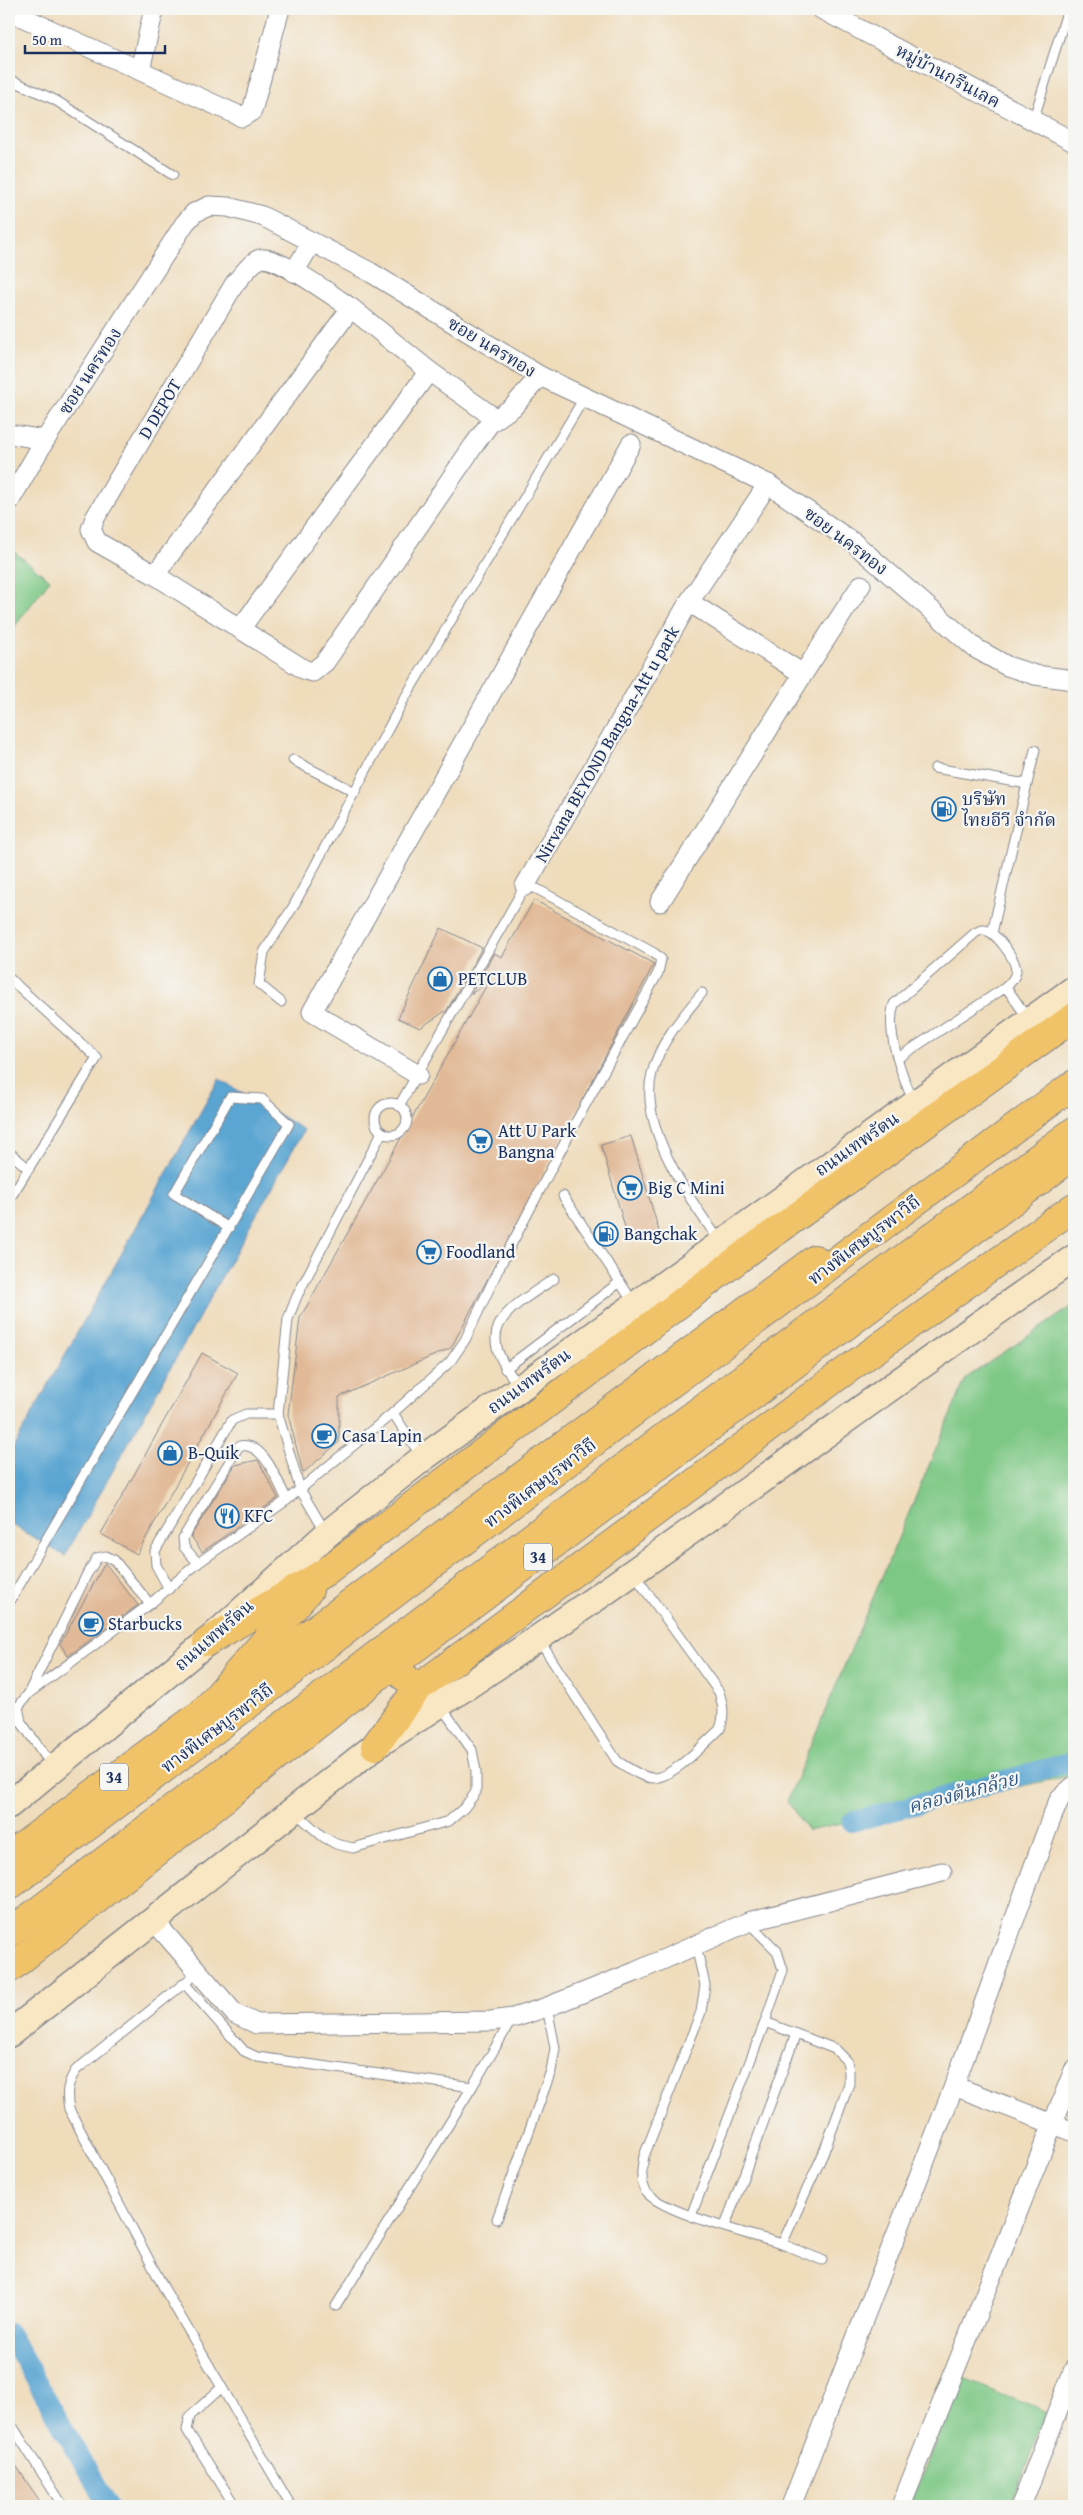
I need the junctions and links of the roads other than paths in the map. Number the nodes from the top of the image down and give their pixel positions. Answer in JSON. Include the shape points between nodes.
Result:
{"nodes":[{"id":1,"x":154,"y":9,"type":"edge"},
{"id":2,"x":280,"y":9,"type":"edge"},
{"id":3,"x":822,"y":9,"type":"edge"},
{"id":4,"x":1068,"y":9,"type":"edge"},
{"id":5,"x":14,"y":11,"type":"edge"},
{"id":6,"x":140,"y":70,"type":"junction"},
{"id":7,"x":9,"y":79,"type":"edge"},
{"id":8,"x":1033,"y":121,"type":"junction"},
{"id":9,"x":1074,"y":142,"type":"edge"},
{"id":10,"x":173,"y":175,"type":"dead end"},
{"id":11,"x":312,"y":242,"type":"junction"},
{"id":12,"x":294,"y":272,"type":"junction"},
{"id":13,"x":351,"y":308,"type":"junction"},
{"id":14,"x":428,"y":371,"type":"junction"},
{"id":15,"x":540,"y":376,"type":"junction"},
{"id":16,"x":584,"y":398,"type":"junction"},
{"id":17,"x":496,"y":419,"type":"junction"},
{"id":18,"x":9,"y":434,"type":"edge"},
{"id":19,"x":45,"y":440,"type":"junction"},
{"id":20,"x":631,"y":444,"type":"dead end"},
{"id":21,"x":14,"y":484,"type":"edge"},
{"id":22,"x":768,"y":484,"type":"junction"},
{"id":23,"x":9,"y":502,"type":"edge"},
{"id":24,"x":155,"y":575,"type":"junction"},
{"id":25,"x":861,"y":585,"type":"dead end"},
{"id":26,"x":689,"y":602,"type":"junction"},
{"id":27,"x":240,"y":629,"type":"junction"},
{"id":28,"x":802,"y":674,"type":"junction"},
{"id":29,"x":1074,"y":680,"type":"edge"},
{"id":30,"x":1035,"y":750,"type":"dead end"},
{"id":31,"x":293,"y":760,"type":"dead end"},
{"id":32,"x":935,"y":768,"type":"dead end"},
{"id":33,"x":1027,"y":784,"type":"junction"},
{"id":34,"x":354,"y":792,"type":"junction"},
{"id":35,"x":525,"y":886,"type":"junction"},
{"id":36,"x":660,"y":902,"type":"dead end"},
{"id":37,"x":992,"y":933,"type":"junction"},
{"id":38,"x":9,"y":978,"type":"edge"},
{"id":39,"x":1006,"y":987,"type":"junction"},
{"id":40,"x":1074,"y":989,"type":"edge"},
{"id":41,"x":702,"y":993,"type":"dead end"},
{"id":42,"x":281,"y":1002,"type":"dead end"},
{"id":43,"x":1074,"y":1017,"type":"edge"},
{"id":44,"x":1030,"y":1021,"type":"junction"},
{"id":45,"x":898,"y":1058,"type":"junction"},
{"id":46,"x":1074,"y":1068,"type":"edge"},
{"id":47,"x":418,"y":1075,"type":"junction"},
{"id":48,"x":1074,"y":1084,"type":"edge"},
{"id":49,"x":915,"y":1103,"type":"junction"},
{"id":50,"x":399,"y":1106,"type":"junction"},
{"id":51,"x":382,"y":1132,"type":"junction"},
{"id":52,"x":1074,"y":1132,"type":"edge"},
{"id":53,"x":9,"y":1152,"type":"edge"},
{"id":54,"x":1074,"y":1155,"type":"edge"},
{"id":55,"x":29,"y":1169,"type":"junction"},
{"id":56,"x":563,"y":1196,"type":"dead end"},
{"id":57,"x":9,"y":1200,"type":"edge"},
{"id":58,"x":1074,"y":1207,"type":"edge"},
{"id":59,"x":228,"y":1228,"type":"junction"},
{"id":60,"x":720,"y":1242,"type":"junction"},
{"id":61,"x":1074,"y":1258,"type":"edge"},
{"id":62,"x":554,"y":1279,"type":"dead end"},
{"id":63,"x":620,"y":1282,"type":"junction"},
{"id":64,"x":634,"y":1304,"type":"junction"},
{"id":65,"x":513,"y":1378,"type":"junction"},
{"id":66,"x":392,"y":1413,"type":"junction"},
{"id":67,"x":278,"y":1414,"type":"junction"},
{"id":68,"x":423,"y":1458,"type":"junction"},
{"id":69,"x":300,"y":1489,"type":"junction"},
{"id":70,"x":287,"y":1500,"type":"junction"},
{"id":71,"x":326,"y":1534,"type":"junction"},
{"id":72,"x":198,"y":1563,"type":"junction"},
{"id":73,"x":324,"y":1572,"type":"junction"},
{"id":74,"x":632,"y":1572,"type":"junction"},
{"id":75,"x":169,"y":1589,"type":"junction"},
{"id":76,"x":9,"y":1603,"type":"edge"},
{"id":77,"x":150,"y":1604,"type":"junction"},
{"id":78,"x":538,"y":1638,"type":"junction"},
{"id":79,"x":207,"y":1642,"type":"junction"},
{"id":80,"x":391,"y":1666,"type":"junction"},
{"id":81,"x":418,"y":1688,"type":"junction"},
{"id":82,"x":29,"y":1693,"type":"junction"},
{"id":83,"x":440,"y":1705,"type":"junction"},
{"id":84,"x":207,"y":1708,"type":"junction"},
{"id":85,"x":375,"y":1746,"type":"junction"},
{"id":86,"x":54,"y":1769,"type":"junction"},
{"id":87,"x":1074,"y":1786,"type":"edge"},
{"id":88,"x":9,"y":1805,"type":"edge"},
{"id":89,"x":294,"y":1810,"type":"junction"},
{"id":90,"x":9,"y":1856,"type":"edge"},
{"id":91,"x":942,"y":1872,"type":"dead end"},
{"id":92,"x":9,"y":1886,"type":"edge"},
{"id":93,"x":154,"y":1921,"type":"junction"},
{"id":94,"x":748,"y":1922,"type":"junction"},
{"id":95,"x":9,"y":1933,"type":"edge"},
{"id":96,"x":696,"y":1946,"type":"junction"},
{"id":97,"x":9,"y":1969,"type":"edge"},
{"id":98,"x":190,"y":1978,"type":"junction"},
{"id":99,"x":547,"y":2007,"type":"junction"},
{"id":100,"x":513,"y":2018,"type":"junction"},
{"id":101,"x":765,"y":2022,"type":"junction"},
{"id":102,"x":9,"y":2034,"type":"edge"},
{"id":103,"x":796,"y":2034,"type":"junction"},
{"id":104,"x":1074,"y":2070,"type":"edge"},
{"id":105,"x":954,"y":2086,"type":"junction"},
{"id":106,"x":472,"y":2087,"type":"junction"},
{"id":107,"x":1053,"y":2124,"type":"junction"},
{"id":108,"x":1074,"y":2132,"type":"edge"},
{"id":109,"x":691,"y":2216,"type":"junction"},
{"id":110,"x":497,"y":2219,"type":"dead end"},
{"id":111,"x":725,"y":2226,"type":"junction"},
{"id":112,"x":782,"y":2244,"type":"junction"},
{"id":113,"x":822,"y":2260,"type":"dead end"},
{"id":114,"x":336,"y":2306,"type":"dead end"},
{"id":115,"x":1074,"y":2369,"type":"edge"},
{"id":116,"x":221,"y":2388,"type":"junction"},
{"id":117,"x":9,"y":2421,"type":"edge"},
{"id":118,"x":64,"y":2506,"type":"edge"},
{"id":119,"x":235,"y":2506,"type":"edge"},
{"id":120,"x":291,"y":2506,"type":"edge"},
{"id":121,"x":791,"y":2506,"type":"edge"},
{"id":122,"x":901,"y":2506,"type":"edge"},
{"id":123,"x":1021,"y":2506,"type":"edge"}],
"edges":[{"from":1,"to":6,"type":"street"},
{"from":2,"to":6,"type":"street","via":[[258,94],[252,112],[246,116],[242,117]]},
{"from":3,"to":8,"type":"street","name":"หมู่บ้านกรีนเลค"},
{"from":4,"to":8,"type":"lane"},
{"from":5,"to":6,"type":"street"},
{"from":7,"to":10,"type":"lane","via":[[55,100]]},
{"from":8,"to":9,"type":"street","name":"หมู่บ้านกรีนเลค"},
{"from":11,"to":12,"type":"street"},
{"from":11,"to":15,"type":"street","name":"ซอย นครทอง","via":[[370,272]]},
{"from":11,"to":19,"type":"street","name":"ซอย นครทอง","via":[[262,216],[228,207],[209,206],[194,213]]},
{"from":12,"to":13,"type":"street","name":"D DEPOT"},
{"from":12,"to":24,"type":"street","name":"D DEPOT","via":[[266,258],[258,260],[235,284],[95,518],[91,529],[97,542]]},
{"from":13,"to":14,"type":"street","name":"D DEPOT"},
{"from":13,"to":24,"type":"street"},
{"from":14,"to":17,"type":"street","name":"D DEPOT"},
{"from":14,"to":27,"type":"street"},
{"from":15,"to":16,"type":"street","name":"ซอย นครทอง"},
{"from":15,"to":17,"type":"street","name":"D DEPOT","via":[[513,407]]},
{"from":16,"to":22,"type":"street","name":"ซอย นครทอง"},
{"from":16,"to":34,"type":"lane","via":[[403,702]]},
{"from":17,"to":27,"type":"street","name":"D DEPOT","via":[[460,464],[325,662],[313,672]]},
{"from":18,"to":19,"type":"street"},
{"from":19,"to":21,"type":"street","name":"ซอย นครทอง"},
{"from":20,"to":47,"type":"street","via":[[312,1012]]},
{"from":21,"to":23,"type":"street","name":"ซอย นครทอง"},
{"from":22,"to":26,"type":"street","name":"Nirvana BEYOND Bangna-Att u park"},
{"from":22,"to":29,"type":"street","name":"ซอย นครทอง","via":[[854,543],[975,648],[1007,666],[1034,675]]},
{"from":24,"to":27,"type":"street","name":"D DEPOT"},
{"from":25,"to":28,"type":"street"},
{"from":26,"to":28,"type":"street"},
{"from":26,"to":35,"type":"street","name":"Nirvana BEYOND Bangna-Att u park"},
{"from":28,"to":36,"type":"street"},
{"from":30,"to":33,"type":"lane"},
{"from":31,"to":34,"type":"lane"},
{"from":32,"to":33,"type":"lane"},
{"from":33,"to":37,"type":"lane"},
{"from":34,"to":42,"type":"lane","via":[[293,906],[264,952],[259,984]]},
{"from":35,"to":47,"type":"lane"},
{"from":35,"to":66,"type":"lane","via":[[536,888],[654,953],[661,959],[662,966],[572,1129],[458,1353]]},
{"from":37,"to":39,"type":"lane","via":[[1008,951],[1016,969],[1014,979]]},
{"from":37,"to":45,"type":"lane","via":[[982,930],[975,933],[894,1004],[892,1022]]},
{"from":38,"to":55,"type":"lane","via":[[97,1058]]},
{"from":39,"to":44,"type":"lane"},
{"from":39,"to":45,"type":"lane"},
{"from":40,"to":44,"type":"main road","name":"ถนนเทพรัตน","number":"34"},
{"from":41,"to":60,"type":"lane","via":[[670,1033],[652,1073],[650,1101],[664,1151],[695,1208]]},
{"from":43,"to":73,"type":"highway","via":[[749,1251]]},
{"from":44,"to":49,"type":"main road","name":"ถนนเทพรัตน","number":"34"},
{"from":45,"to":49,"type":"lane"},
{"from":46,"to":84,"type":"highway","number":"34"},
{"from":47,"to":50,"type":"lane"},
{"from":48,"to":92,"type":"highway","name":"ทางพิเศษบูรพาวิถี","via":[[653,1397]]},
{"from":49,"to":60,"type":"main road","name":"ถนนเทพรัตน","number":"34"},
{"from":50,"to":51,"type":"lane","via":[[389,1103],[376,1112],[375,1123]]},
{"from":50,"to":51,"type":"lane","via":[[407,1118],[404,1128],[396,1134]]},
{"from":51,"to":67,"type":"lane","via":[[291,1309]]},
{"from":52,"to":95,"type":"highway","via":[[680,1425]]},
{"from":53,"to":55,"type":"lane"},
{"from":54,"to":80,"type":"highway","number":"34"},
{"from":55,"to":57,"type":"lane"},
{"from":56,"to":63,"type":"lane"},
{"from":58,"to":81,"type":"highway","via":[[837,1377]]},
{"from":59,"to":59,"type":"lane","via":[[289,1124],[262,1099],[230,1097],[174,1194]]},
{"from":59,"to":76,"type":"lane"},
{"from":60,"to":64,"type":"main road","name":"ถนนเทพรัตน","number":"34"},
{"from":61,"to":74,"type":"main road"},
{"from":62,"to":65,"type":"lane","via":[[511,1307],[502,1319],[496,1334],[496,1350]]},
{"from":63,"to":64,"type":"lane"},
{"from":63,"to":65,"type":"lane"},
{"from":64,"to":65,"type":"main road","name":"ถนนเทพรัตน","number":"34"},
{"from":65,"to":68,"type":"main road","name":"ถนนเทพรัตน","number":"34"},
{"from":66,"to":68,"type":"lane"},
{"from":66,"to":69,"type":"lane"},
{"from":67,"to":69,"type":"lane"},
{"from":67,"to":75,"type":"lane","via":[[246,1414],[232,1420],[155,1551],[156,1566]]},
{"from":68,"to":71,"type":"main road","name":"ถนนเทพรัตน","number":"34"},
{"from":69,"to":70,"type":"lane"},
{"from":69,"to":71,"type":"lane"},
{"from":70,"to":72,"type":"lane"},
{"from":70,"to":72,"type":"lane","via":[[259,1451],[247,1445],[239,1446],[184,1538],[184,1547]]},
{"from":71,"to":79,"type":"main road","name":"ถนนเทพรัตน","number":"34"},
{"from":72,"to":75,"type":"lane"},
{"from":73,"to":79,"type":"highway"},
{"from":73,"to":84,"type":"highway"},
{"from":74,"to":78,"type":"main road"},
{"from":74,"to":78,"type":"lane","via":[[719,1692],[723,1707],[724,1720],[720,1729],[666,1775],[652,1778],[618,1761]]},
{"from":75,"to":77,"type":"lane"},
{"from":77,"to":82,"type":"lane"},
{"from":77,"to":82,"type":"lane","via":[[114,1560],[103,1556],[94,1560]]},
{"from":78,"to":83,"type":"main road"},
{"from":79,"to":86,"type":"main road","name":"ถนนเทพรัตน","number":"34"},
{"from":80,"to":81,"type":"highway"},
{"from":80,"to":97,"type":"highway","number":"34"},
{"from":81,"to":85,"type":"highway"},
{"from":82,"to":86,"type":"lane","via":[[18,1707],[19,1717]]},
{"from":83,"to":85,"type":"main road"},
{"from":83,"to":89,"type":"lane","via":[[472,1750],[476,1771],[476,1792],[450,1821],[354,1848],[336,1844],[322,1836]]},
{"from":84,"to":90,"type":"highway","number":"34"},
{"from":85,"to":89,"type":"main road"},
{"from":86,"to":88,"type":"main road","name":"ถนนเทพรัตน","number":"34"},
{"from":87,"to":105,"type":"street","via":[[1060,1798],[1051,1819]]},
{"from":89,"to":93,"type":"main road"},
{"from":91,"to":94,"type":"street"},
{"from":93,"to":98,"type":"street"},
{"from":93,"to":102,"type":"main road"},
{"from":94,"to":96,"type":"street"},
{"from":94,"to":101,"type":"lane","via":[[777,1951],[783,1970]]},
{"from":96,"to":99,"type":"street"},
{"from":96,"to":109,"type":"lane","via":[[705,1985],[701,2012],[644,2156],[642,2174],[646,2191],[651,2196],[661,2204]]},
{"from":98,"to":100,"type":"street","via":[[235,2014],[257,2024]]},
{"from":98,"to":106,"type":"lane","via":[[244,2051],[257,2058]]},
{"from":98,"to":116,"type":"lane","via":[[76,2070],[68,2082],[67,2096],[73,2118]]},
{"from":99,"to":100,"type":"street"},
{"from":99,"to":110,"type":"lane","via":[[555,2048],[550,2071]]},
{"from":100,"to":106,"type":"lane"},
{"from":101,"to":103,"type":"lane"},
{"from":101,"to":109,"type":"lane"},
{"from":103,"to":111,"type":"lane"},
{"from":103,"to":112,"type":"lane","via":[[835,2049],[847,2061],[849,2077],[823,2154]]},
{"from":104,"to":107,"type":"street"},
{"from":105,"to":107,"type":"street"},
{"from":105,"to":121,"type":"street"},
{"from":106,"to":114,"type":"lane"},
{"from":107,"to":108,"type":"street"},
{"from":107,"to":122,"type":"street"},
{"from":109,"to":111,"type":"lane"},
{"from":111,"to":112,"type":"lane"},
{"from":112,"to":113,"type":"lane"},
{"from":115,"to":123,"type":"street"},
{"from":116,"to":119,"type":"lane","via":[[190,2416],[187,2430]]},
{"from":116,"to":120,"type":"lane"},
{"from":117,"to":118,"type":"lane"}]}
